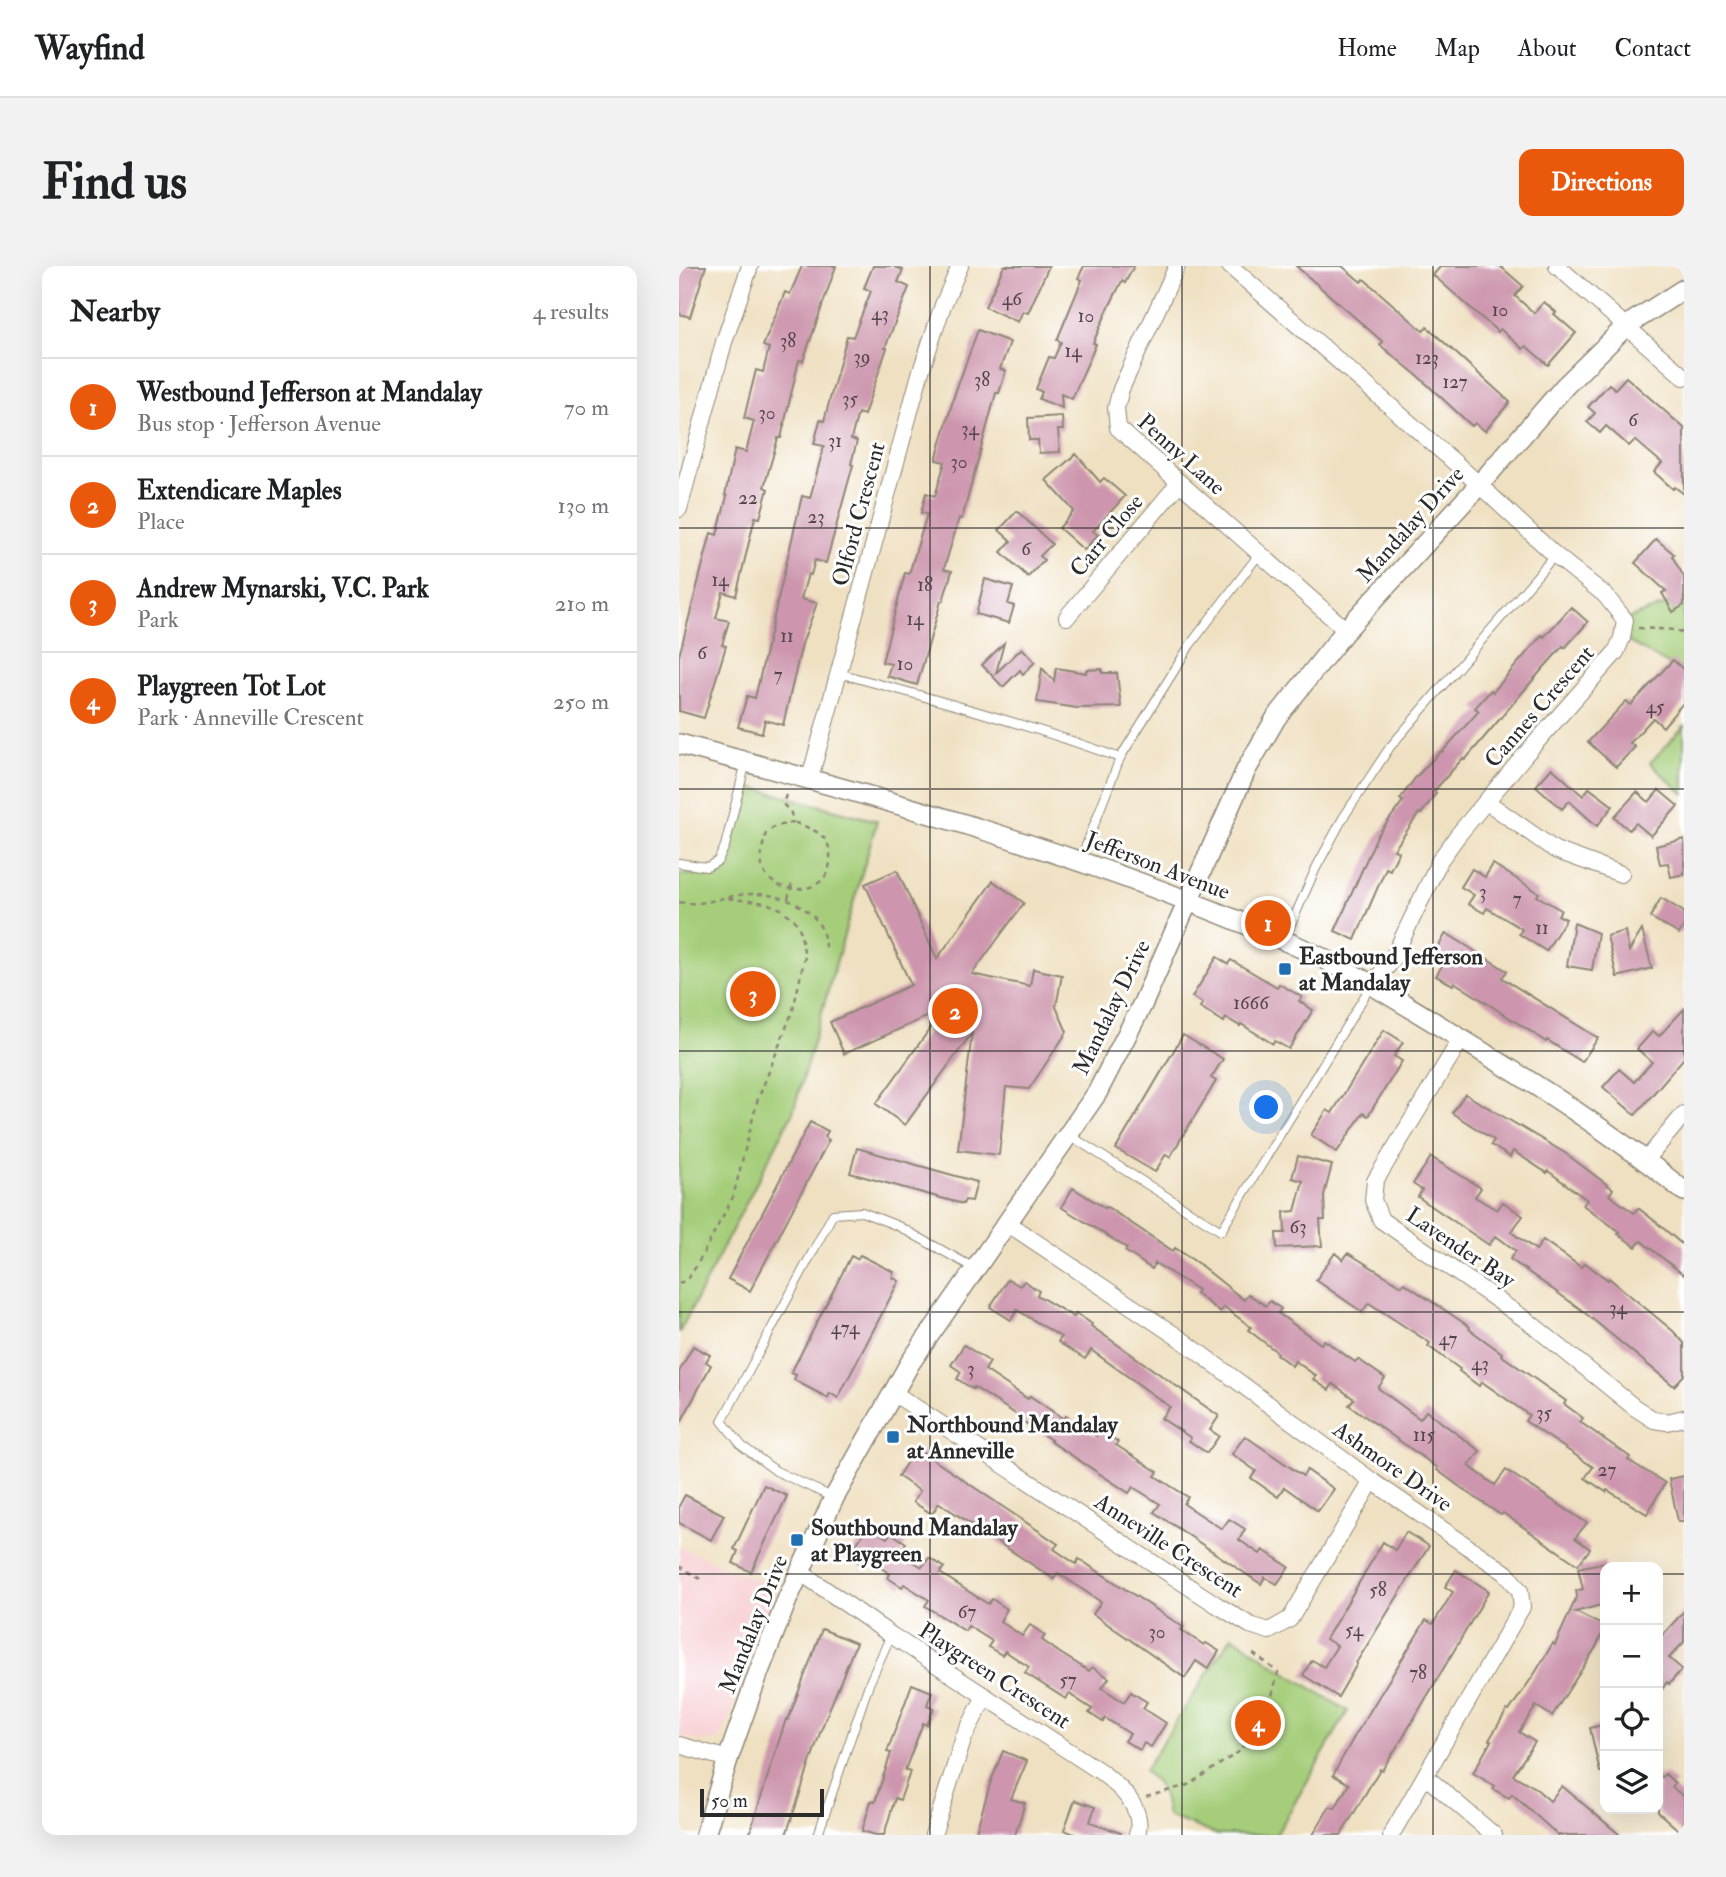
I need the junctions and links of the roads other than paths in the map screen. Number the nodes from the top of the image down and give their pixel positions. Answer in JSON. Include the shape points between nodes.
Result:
{"nodes":[{"id":1,"x":750,"y":266,"type":"edge"},
{"id":2,"x":960,"y":266,"type":"edge"},
{"id":3,"x":1177,"y":266,"type":"edge"},
{"id":4,"x":1230,"y":266,"type":"edge"},
{"id":5,"x":1557,"y":266,"type":"edge"},
{"id":6,"x":1684,"y":289,"type":"edge"},
{"id":7,"x":1626,"y":326,"type":"junction"},
{"id":8,"x":1684,"y":377,"type":"edge"},
{"id":9,"x":1179,"y":483,"type":"junction"},
{"id":10,"x":1479,"y":485,"type":"junction"},
{"id":11,"x":679,"y":509,"type":"edge"},
{"id":12,"x":1259,"y":553,"type":"junction"},
{"id":13,"x":1555,"y":555,"type":"junction"},
{"id":14,"x":1067,"y":617,"type":"dead end"},
{"id":15,"x":1346,"y":631,"type":"junction"},
{"id":16,"x":838,"y":673,"type":"junction"},
{"id":17,"x":679,"y":744,"type":"edge"},
{"id":18,"x":1120,"y":758,"type":"junction"},
{"id":19,"x":746,"y":762,"type":"junction"},
{"id":20,"x":810,"y":778,"type":"junction"},
{"id":21,"x":1487,"y":802,"type":"junction"},
{"id":22,"x":1080,"y":861,"type":"junction"},
{"id":23,"x":679,"y":863,"type":"edge"},
{"id":24,"x":1621,"y":874,"type":"dead end"},
{"id":25,"x":1189,"y":902,"type":"junction"},
{"id":26,"x":1285,"y":940,"type":"junction"},
{"id":27,"x":1372,"y":984,"type":"junction"},
{"id":28,"x":1461,"y":1039,"type":"junction"},
{"id":29,"x":1684,"y":1114,"type":"edge"},
{"id":30,"x":1069,"y":1135,"type":"junction"},
{"id":31,"x":1646,"y":1160,"type":"junction"},
{"id":32,"x":1684,"y":1191,"type":"edge"},
{"id":33,"x":1007,"y":1223,"type":"junction"},
{"id":34,"x":974,"y":1268,"type":"junction"},
{"id":35,"x":893,"y":1392,"type":"junction"},
{"id":36,"x":1684,"y":1418,"type":"edge"},
{"id":37,"x":1372,"y":1481,"type":"junction"},
{"id":38,"x":834,"y":1498,"type":"junction"},
{"id":39,"x":800,"y":1572,"type":"junction"},
{"id":40,"x":891,"y":1635,"type":"junction"},
{"id":41,"x":985,"y":1696,"type":"junction"},
{"id":42,"x":679,"y":1745,"type":"edge"},
{"id":43,"x":728,"y":1759,"type":"junction"},
{"id":44,"x":1426,"y":1776,"type":"junction"},
{"id":45,"x":705,"y":1835,"type":"edge"},
{"id":46,"x":818,"y":1835,"type":"edge"},
{"id":47,"x":933,"y":1835,"type":"edge"},
{"id":48,"x":1137,"y":1835,"type":"edge"},
{"id":49,"x":1391,"y":1835,"type":"edge"},
{"id":50,"x":1494,"y":1835,"type":"edge"}],
"edges":[{"from":1,"to":11,"type":"street","via":[[724,342]]},
{"from":2,"to":16,"type":"street","name":"Olford Crescent","via":[[920,374]]},
{"from":3,"to":9,"type":"street","name":"Penny Lane","via":[[1131,363],[1116,408],[1118,428]]},
{"from":4,"to":10,"type":"street"},
{"from":5,"to":7,"type":"street"},
{"from":6,"to":7,"type":"street","name":"Mandalay Drive"},
{"from":7,"to":8,"type":"street"},
{"from":7,"to":10,"type":"street","name":"Mandalay Drive","via":[[1565,386]]},
{"from":9,"to":12,"type":"street","name":"Penny Lane"},
{"from":9,"to":14,"type":"street","name":"Carr Close"},
{"from":10,"to":13,"type":"street"},
{"from":10,"to":15,"type":"street","name":"Mandalay Drive"},
{"from":12,"to":15,"type":"street","name":"Penny Lane"},
{"from":12,"to":18,"type":"lane","via":[[1190,645]]},
{"from":13,"to":21,"type":"street","name":"Cannes Crescent","via":[[1605,595],[1625,620],[1624,628],[1616,652]]},
{"from":13,"to":26,"type":"lane","via":[[1389,747],[1343,818]]},
{"from":15,"to":25,"type":"street","name":"Mandalay Drive","via":[[1276,718],[1246,770]]},
{"from":16,"to":18,"type":"lane"},
{"from":16,"to":20,"type":"street","name":"Olford Crescent"},
{"from":17,"to":19,"type":"street","name":"Jefferson Avenue"},
{"from":18,"to":22,"type":"lane"},
{"from":19,"to":20,"type":"street","name":"Jefferson Avenue"},
{"from":19,"to":23,"type":"lane","via":[[718,861],[707,867]]},
{"from":20,"to":22,"type":"street","name":"Jefferson Avenue"},
{"from":21,"to":24,"type":"street","via":[[1555,850]]},
{"from":21,"to":27,"type":"street","name":"Cannes Crescent","via":[[1440,860],[1391,962]]},
{"from":22,"to":25,"type":"street","name":"Jefferson Avenue"},
{"from":25,"to":26,"type":"street","name":"Jefferson Avenue"},
{"from":25,"to":30,"type":"street","name":"Mandalay Drive","via":[[1132,1028]]},
{"from":26,"to":27,"type":"street","name":"Jefferson Avenue"},
{"from":27,"to":28,"type":"street","name":"Jefferson Avenue"},
{"from":27,"to":30,"type":"lane","via":[[1221,1231]]},
{"from":28,"to":31,"type":"street","name":"Jefferson Avenue","via":[[1559,1098]]},
{"from":28,"to":36,"type":"street","name":"Lavender Bay","via":[[1375,1181],[1373,1200],[1381,1220],[1496,1298],[1654,1420]]},
{"from":29,"to":31,"type":"street"},
{"from":30,"to":33,"type":"street","name":"Mandalay Drive"},
{"from":31,"to":32,"type":"street","name":"Jefferson Avenue"},
{"from":33,"to":34,"type":"street","name":"Mandalay Drive"},
{"from":33,"to":37,"type":"street","name":"Ashmore Drive","via":[[1182,1340]]},
{"from":34,"to":35,"type":"street","name":"Mandalay Drive"},
{"from":34,"to":38,"type":"lane","via":[[898,1226],[862,1212],[833,1214],[722,1421],[742,1446],[776,1471]]},
{"from":35,"to":37,"type":"street","name":"Anneville Crescent","via":[[1217,1605],[1269,1631],[1290,1619]]},
{"from":35,"to":38,"type":"street","name":"Mandalay Drive"},
{"from":37,"to":44,"type":"street","name":"Ashmore Drive","via":[[1506,1573],[1520,1591],[1522,1607]]},
{"from":38,"to":39,"type":"street","name":"Mandalay Drive"},
{"from":39,"to":40,"type":"street","name":"Playgreen Crescent"},
{"from":39,"to":43,"type":"street","name":"Mandalay Drive"},
{"from":40,"to":41,"type":"street","name":"Playgreen Crescent"},
{"from":40,"to":46,"type":"lane","via":[[869,1684]]},
{"from":41,"to":47,"type":"street","via":[[964,1737]]},
{"from":41,"to":48,"type":"street","name":"Playgreen Crescent","via":[[1121,1788],[1133,1802]]},
{"from":42,"to":43,"type":"street"},
{"from":43,"to":45,"type":"street","name":"Mandalay Drive"},
{"from":44,"to":49,"type":"street","name":"Ashmore Drive"},
{"from":44,"to":50,"type":"street"}]}
